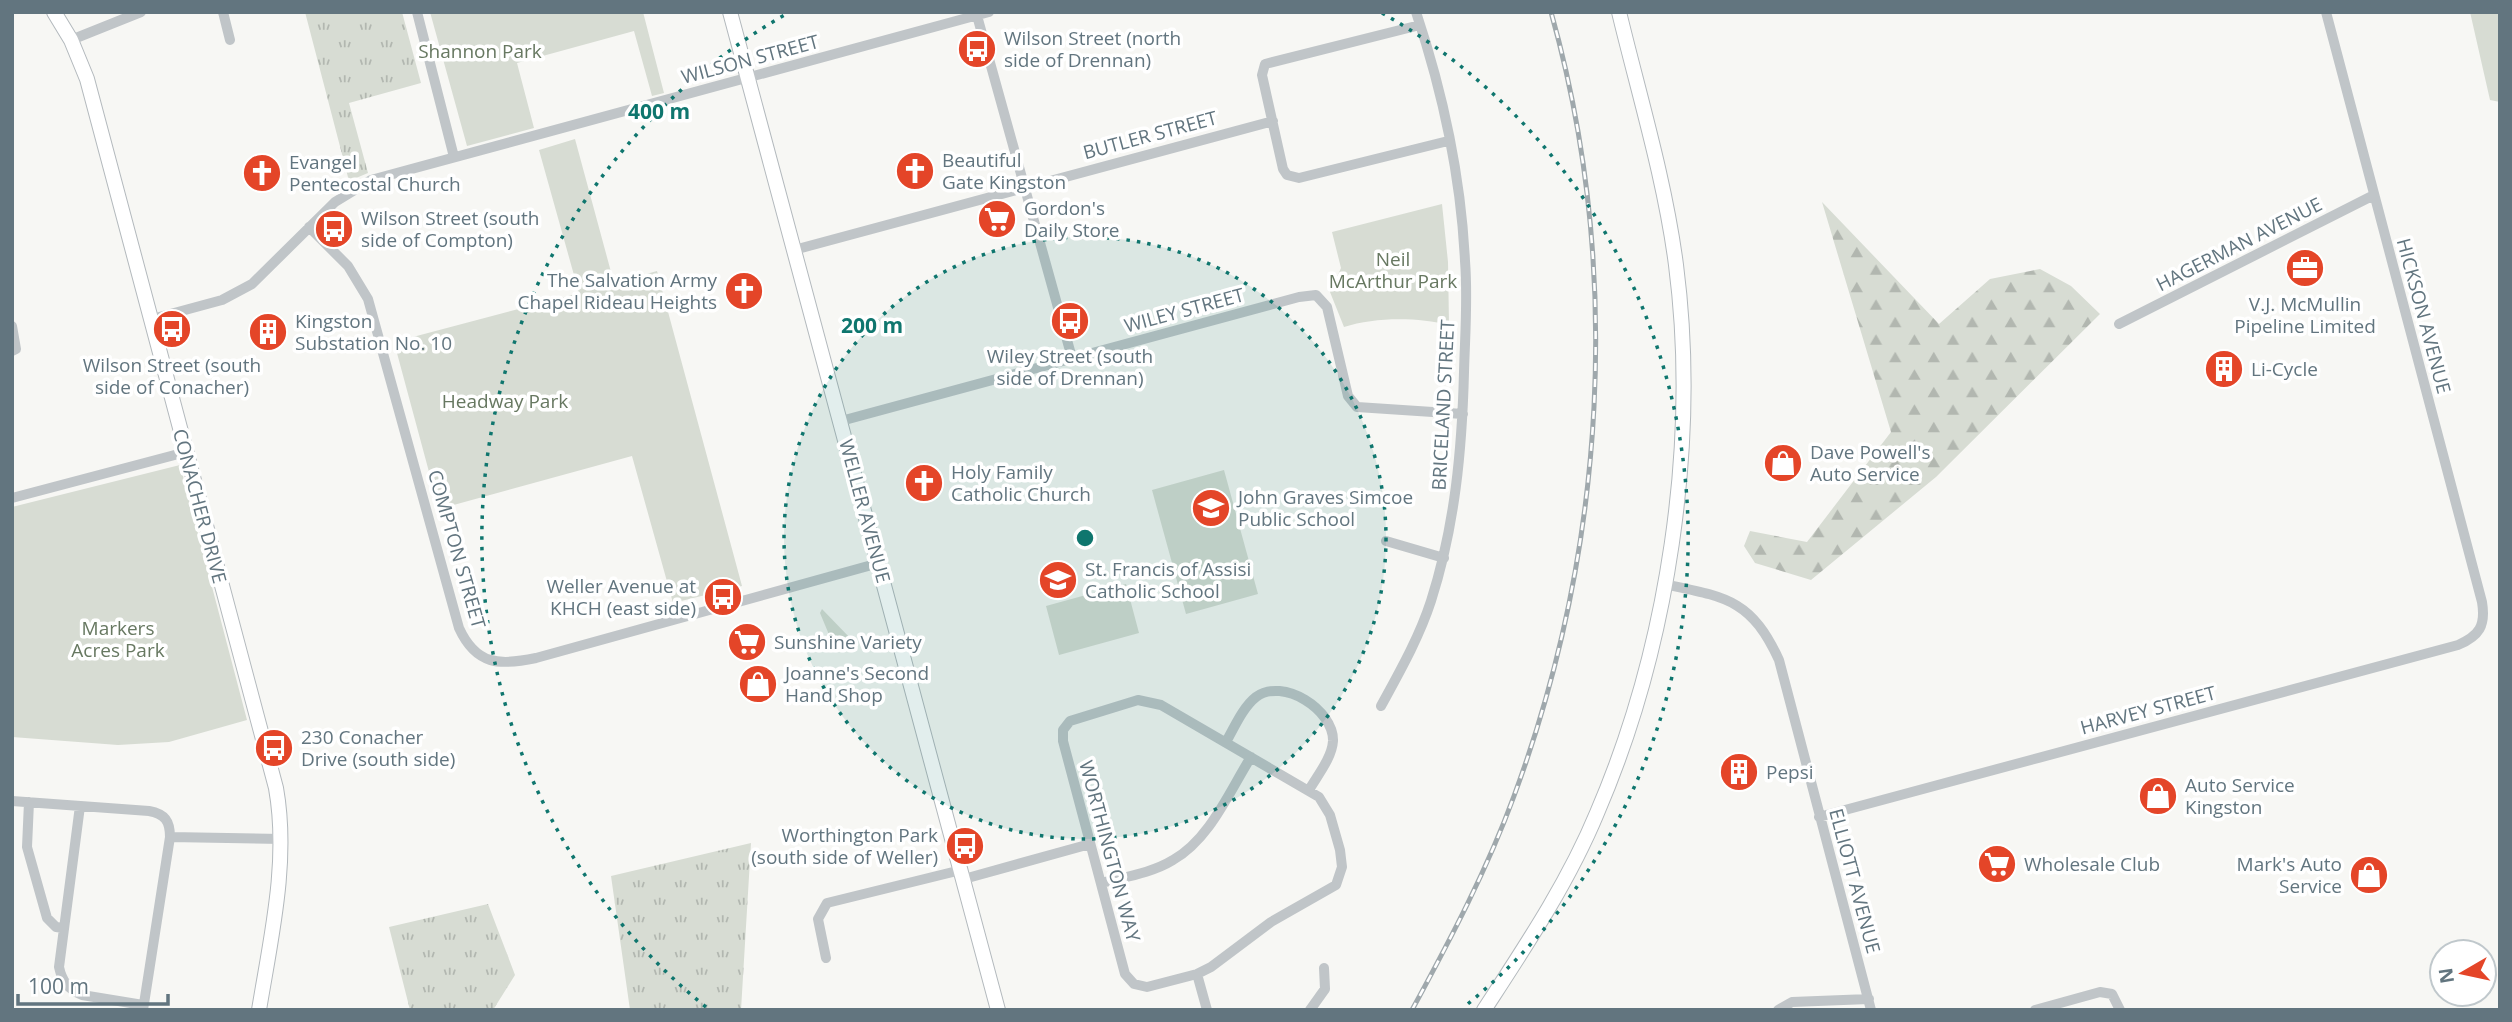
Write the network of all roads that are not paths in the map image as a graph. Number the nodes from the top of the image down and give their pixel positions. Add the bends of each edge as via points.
1 (54, 12) edge
2 (141, 12) edge
3 (223, 12) edge
4 (417, 12) edge
5 (730, 12) edge
6 (989, 12) edge
7 (1416, 12) edge
8 (1619, 12) edge
9 (2326, 12) edge
10 (976, 14) edge
11 (1420, 24) junction
12 (71, 40) junction
13 (230, 40) dead end
14 (748, 77) junction
15 (1273, 121) junction
16 (1448, 141) junction
17 (454, 157) junction
18 (1023, 187) junction
19 (2374, 195) junction
20 (309, 228) junction
21 (794, 250) junction
22 (152, 319) junction
23 (2119, 324) dead end
24 (12, 326) edge
25 (12, 351) edge
26 (1072, 358) junction
27 (1463, 414) junction
28 (841, 421) junction
29 (186, 452) junction
30 (12, 498) edge
31 (1386, 541) dead end
32 (1444, 558) junction
33 (879, 563) junction
34 (1664, 584) junction
35 (2482, 629) joint
36 (1381, 706) dead end
37 (1226, 742) junction
38 (1251, 757) junction
39 (1309, 790) junction
40 (12, 801) edge
41 (30, 802) junction
42 (80, 806) junction
43 (1819, 817) junction
44 (170, 837) junction
45 (282, 839) junction
46 (1090, 844) junction
47 (962, 874) junction
48 (1101, 883) junction
49 (63, 928) junction
50 (826, 958) dead end
51 (1324, 968) dead end
52 (1197, 974) junction
53 (1870, 1005) edge
54 (143, 1007) edge
55 (259, 1010) edge
56 (998, 1010) edge
57 (1207, 1010) edge
58 (1310, 1010) edge
59 (1484, 1010) edge
60 (1778, 1010) edge
61 (2035, 1010) edge
62 (2120, 1010) edge

1 - 12 street, CONACHER DRIVE
2 - 12 street
3 - 13 street
4 - 17 street
5 - 14 street, WELLER AVENUE
6 - 10 street, WILSON STREET
7 - 11 street, BRICELAND STREET
8 - 34 street via 1665,210 1681,312 1684,435
9 - 19 street, HICKSON AVENUE
10 - 14 street, WILSON STREET
10 - 18 street
11 - 15 street via 1265,64 1262,75
11 - 16 street, BRICELAND STREET
12 - 22 street, CONACHER DRIVE via 87,79
14 - 17 street, WILSON STREET
14 - 21 street, WELLER AVENUE
15 - 16 street via 1283,169 1294,178
15 - 18 street, BUTLER STREET
16 - 27 street, BRICELAND STREET via 1465,261
17 - 20 street, WILSON STREET via 358,186
18 - 21 street, BUTLER STREET
18 - 26 street
19 - 23 street, HAGERMAN AVENUE
19 - 35 street, HICKSON AVENUE via 2482,602
20 - 22 street, WILSON STREET via 237,294
20 - 33 street, COMPTON STREET via 348,266 368,299 459,628 466,643 484,658 500,663 536,658
21 - 28 street, WELLER AVENUE
22 - 29 street, CONACHER DRIVE
24 - 25 street via 16,349
26 - 27 street, WILEY STREET via 1316,295 1327,307 1348,396 1357,407
26 - 28 street, WILEY STREET
27 - 32 street, BRICELAND STREET via 1458,480
28 - 33 street, WELLER AVENUE
29 - 30 street
29 - 45 street, CONACHER DRIVE via 276,788
31 - 32 street
32 - 36 street, BRICELAND STREET via 1413,644
33 - 47 street, WELLER AVENUE
34 - 43 street, ELLIOTT AVENUE via 1719,596 1765,629 1779,660
34 - 59 street via 1637,704 1597,814 1551,904
35 - 43 street, HARVEY STREET via 2458,645
37 - 38 street, WORTHINGTON WAY
37 - 39 street via 1259,695 1282,691 1310,705 1327,718 1333,741
37 - 46 street, WORTHINGTON WAY via 1150,701 1070,721 1063,730 1063,741
38 - 39 street, WORTHINGTON WAY
38 - 48 street via 1203,834 1184,853 1157,868
39 - 52 street, WORTHINGTON WAY via 1326,806 1340,850 1342,867 1336,885 1271,922
40 - 41 street
41 - 42 street
41 - 49 street via 27,847 47,918
42 - 44 street via 157,813 168,821
42 - 49 street
43 - 53 street, ELLIOTT AVENUE
44 - 45 street
44 - 54 street
45 - 55 street, CONACHER DRIVE
46 - 47 street
46 - 48 street, WORTHINGTON WAY
47 - 50 street via 827,904 818,919
47 - 56 street, WELLER AVENUE
48 - 52 street, WORTHINGTON WAY via 1129,980 1147,987
49 - 54 street via 59,967 66,985 82,995
51 - 58 street via 1325,989
52 - 57 street
53 - 60 street via 1792,1002
61 - 62 street via 2100,992 2112,993

